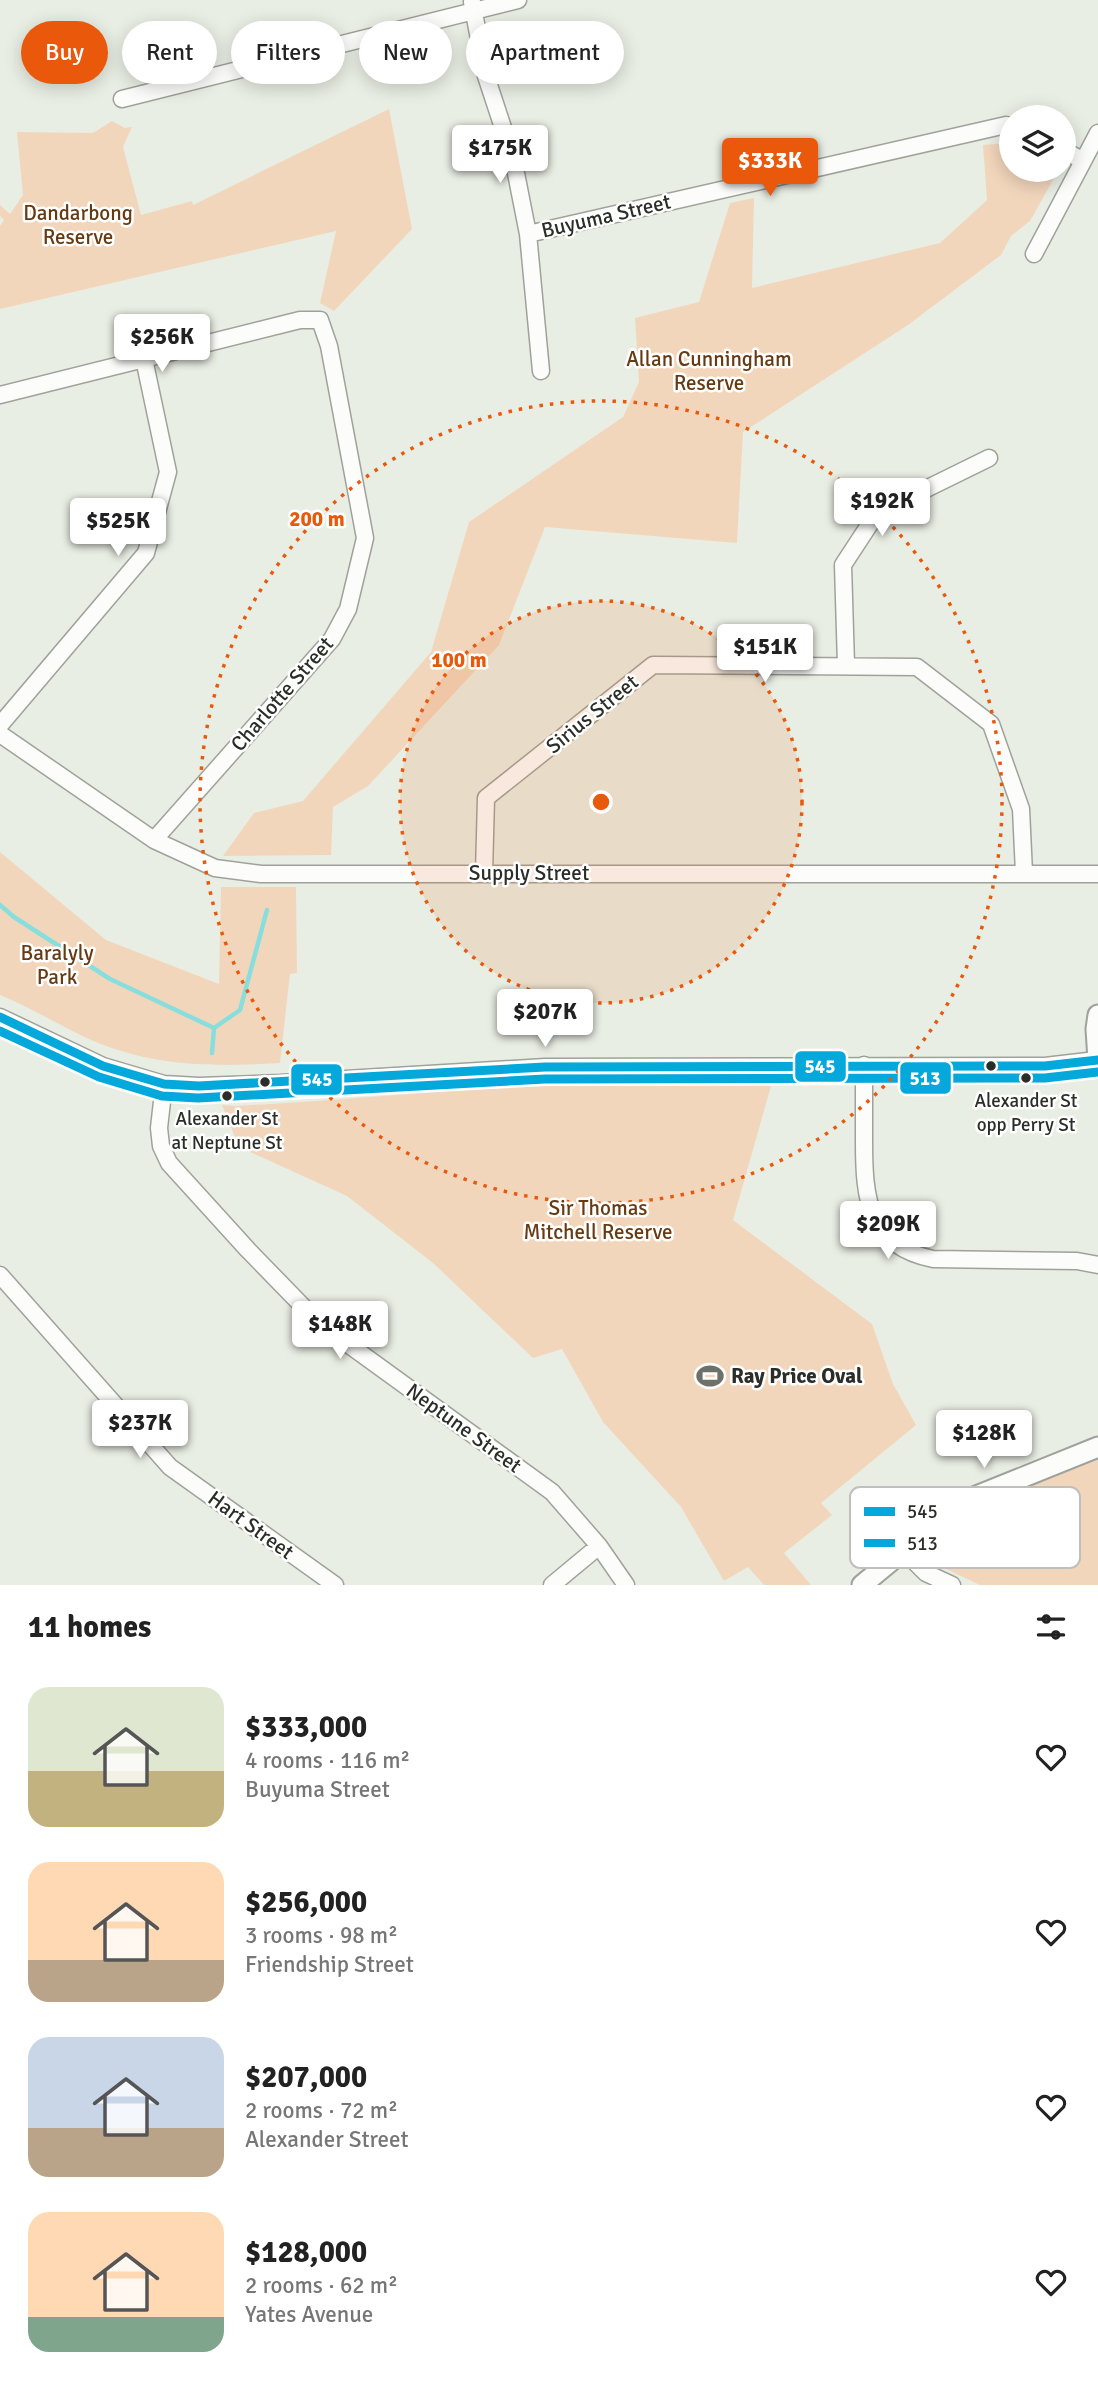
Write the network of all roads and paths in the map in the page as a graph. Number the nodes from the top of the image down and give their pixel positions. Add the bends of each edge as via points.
1 (519, 0) edge
2 (472, 5) edge
3 (122, 99) dead end
4 (999, 127) edge
5 (1098, 133) edge
6 (1076, 157) edge
7 (1083, 161) junction
8 (527, 234) junction
9 (1034, 254) dead end
10 (144, 359) junction
11 (541, 371) dead end
12 (0, 396) edge
13 (989, 458) dead end
14 (846, 665) junction
15 (0, 725) edge
16 (0, 734) edge
17 (154, 840) junction
18 (484, 873) junction
19 (1024, 873) junction
20 (1098, 874) edge
21 (1098, 1014) edge
22 (0, 1017) edge
23 (1097, 1060) edge
24 (864, 1065) junction
25 (164, 1084) junction
26 (1098, 1265) edge
27 (0, 1275) edge
28 (1098, 1447) edge
29 (999, 1487) edge
30 (599, 1546) junction
31 (883, 1568) edge
32 (921, 1568) edge
33 (335, 1585) edge
34 (552, 1585) edge
35 (626, 1585) edge
36 (862, 1585) edge
37 (952, 1585) edge

1 - 2 street
2 - 3 street
2 - 8 street via 486,76 513,158
4 - 8 street, Buyuma Street
5 - 7 street
6 - 7 street
7 - 9 street
8 - 11 street
10 - 12 street
10 - 15 street via 168,471 146,553
10 - 17 street, Charlotte Street via 300,320 320,320 329,346 365,538 348,609 332,639
13 - 14 street via 877,513 843,565
14 - 18 street, Sirius Street via 653,665 486,798
14 - 19 street, Sirius Street via 916,667 991,724 1021,809
16 - 17 street, Supply Street
17 - 18 street, Supply Street via 215,868 261,874
18 - 19 street, Supply Street
19 - 20 street, Supply Street
21 - 23 street
22 - 25 street via 103,1066
23 - 24 street via 1045,1066
24 - 25 street via 545,1067 280,1083
24 - 26 street via 866,1199 877,1224 896,1245 933,1259
25 - 30 street, Neptune Street via 159,1128 169,1163 248,1250 319,1323 552,1492
27 - 33 street, Hart Street via 170,1466
28 - 29 street
30 - 34 street
30 - 35 street, Neptune Street
31 - 36 street
32 - 37 street

